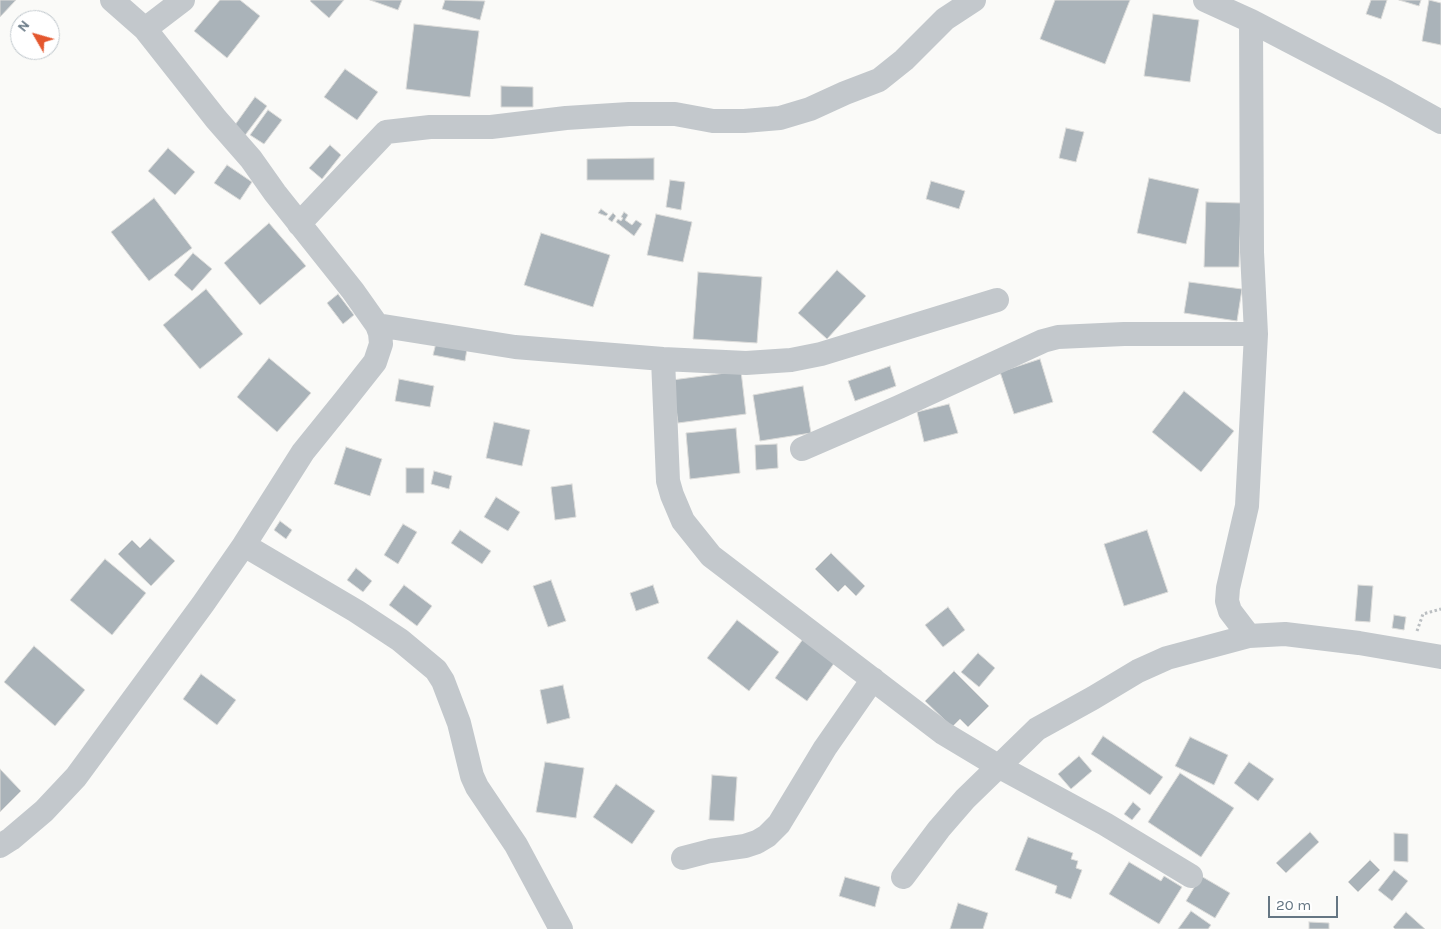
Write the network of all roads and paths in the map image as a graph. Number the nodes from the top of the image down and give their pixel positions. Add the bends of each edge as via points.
1 (112, 0) edge
2 (183, 0) edge
3 (974, 0) edge
4 (1205, 0) edge
5 (1251, 22) junction
6 (145, 29) junction
7 (1441, 122) edge
8 (300, 224) junction
9 (997, 300) dead end
10 (377, 325) junction
11 (1256, 334) junction
12 (663, 359) junction
13 (802, 449) dead end
14 (244, 545) junction
15 (1441, 609) edge
16 (1249, 636) junction
17 (1410, 652) junction
18 (1441, 657) edge
19 (873, 679) junction
20 (998, 766) junction
21 (0, 846) edge
22 (683, 858) dead end
23 (1191, 876) dead end
24 (903, 877) dead end
25 (561, 929) edge

1 - 6 street
2 - 6 street
3 - 8 street via 945,19 879,80 780,118 713,121 675,114 629,114 491,127 430,127 386,132
4 - 5 street
5 - 7 street
5 - 11 street via 1252,252
6 - 8 street
8 - 10 street
9 - 12 street via 821,354 791,360 746,363
10 - 12 street via 515,347
10 - 14 street via 381,338 375,362 303,452
11 - 13 street via 1124,334 1043,340
11 - 16 street via 1246,506 1227,601 1230,611
12 - 19 street via 668,481 683,521 721,564
14 - 21 street via 76,777 44,811
14 - 25 street via 393,635 436,670 459,723 477,787 516,845
15 - 17 path via 1422,615
16 - 17 street via 1285,634
16 - 20 street via 1167,658 1138,671 1037,729
17 - 18 street
19 - 20 street via 943,733
19 - 22 street via 825,748 779,824 767,836 745,846
20 - 23 street
20 - 24 street via 965,799

